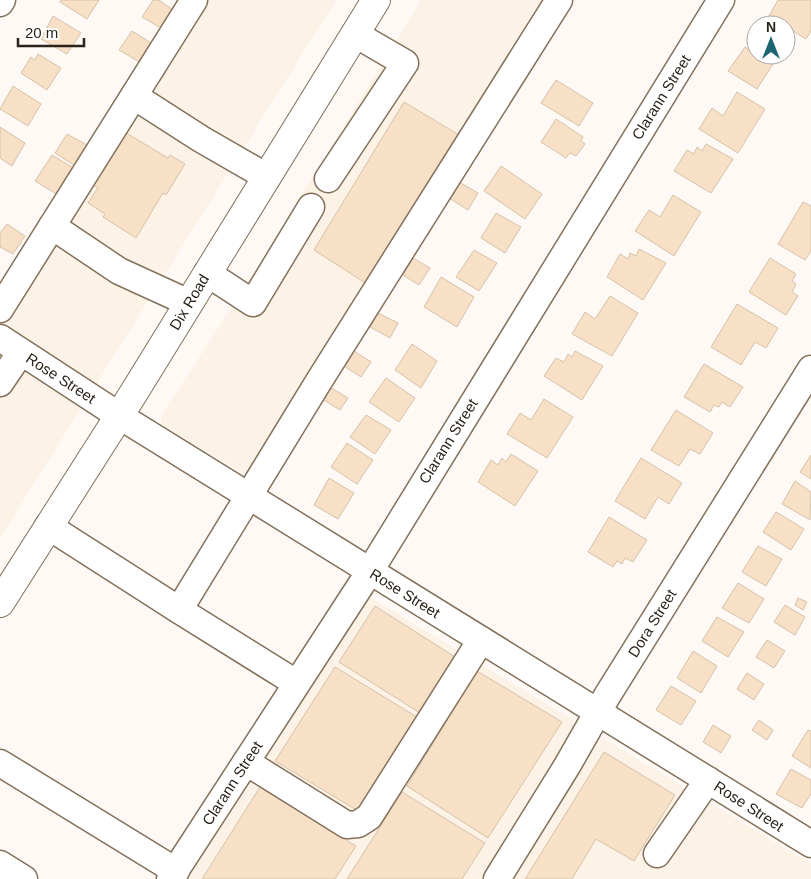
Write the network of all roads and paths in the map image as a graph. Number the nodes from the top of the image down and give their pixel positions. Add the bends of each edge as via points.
1 (194, 0) edge
2 (376, 0) edge
3 (559, 0) edge
4 (721, 0) edge
5 (355, 34) junction
6 (134, 96) junction
7 (267, 176) junction
8 (328, 180) dead end
9 (311, 207) dead end
10 (52, 226) junction
11 (207, 273) junction
12 (189, 303) junction
13 (0, 309) edge
14 (10, 345) edge
15 (811, 369) edge
16 (0, 384) edge
17 (118, 416) junction
18 (249, 496) junction
19 (48, 526) junction
20 (370, 570) junction
21 (0, 603) edge
22 (178, 610) junction
23 (481, 640) junction
24 (296, 683) junction
25 (598, 713) junction
26 (246, 762) junction
27 (0, 763) edge
28 (708, 780) junction
29 (811, 844) edge
30 (657, 854) dead end
31 (0, 864) edge
32 (173, 875) edge
33 (24, 879) edge
34 (496, 879) edge

1 - 6 street
2 - 5 main road, Dix Road
3 - 18 street
4 - 20 street, Clarann Street
5 - 7 main road, Dix Road
5 - 8 street via 405,63
6 - 7 street
6 - 10 street
7 - 11 main road, Dix Road
9 - 11 street via 253,303
10 - 12 street via 119,271
10 - 13 street
11 - 12 main road, Dix Road
12 - 17 main road, Dix Road
14 - 16 street
14 - 17 street, Rose Street
15 - 25 street, Dora Street
17 - 18 street, Rose Street
17 - 19 main road, Dix Road
18 - 20 street, Rose Street
18 - 22 street
19 - 21 main road, Dix Road
19 - 22 street
20 - 23 street, Rose Street
20 - 24 street, Clarann Street
22 - 24 street
23 - 25 street, Rose Street
23 - 26 street via 369,817 358,824 347,825
24 - 26 street, Clarann Street
25 - 28 street, Rose Street
25 - 34 street, Dora Street
26 - 32 street, Clarann Street
27 - 32 street
28 - 29 street, Rose Street
28 - 30 street
31 - 33 street

